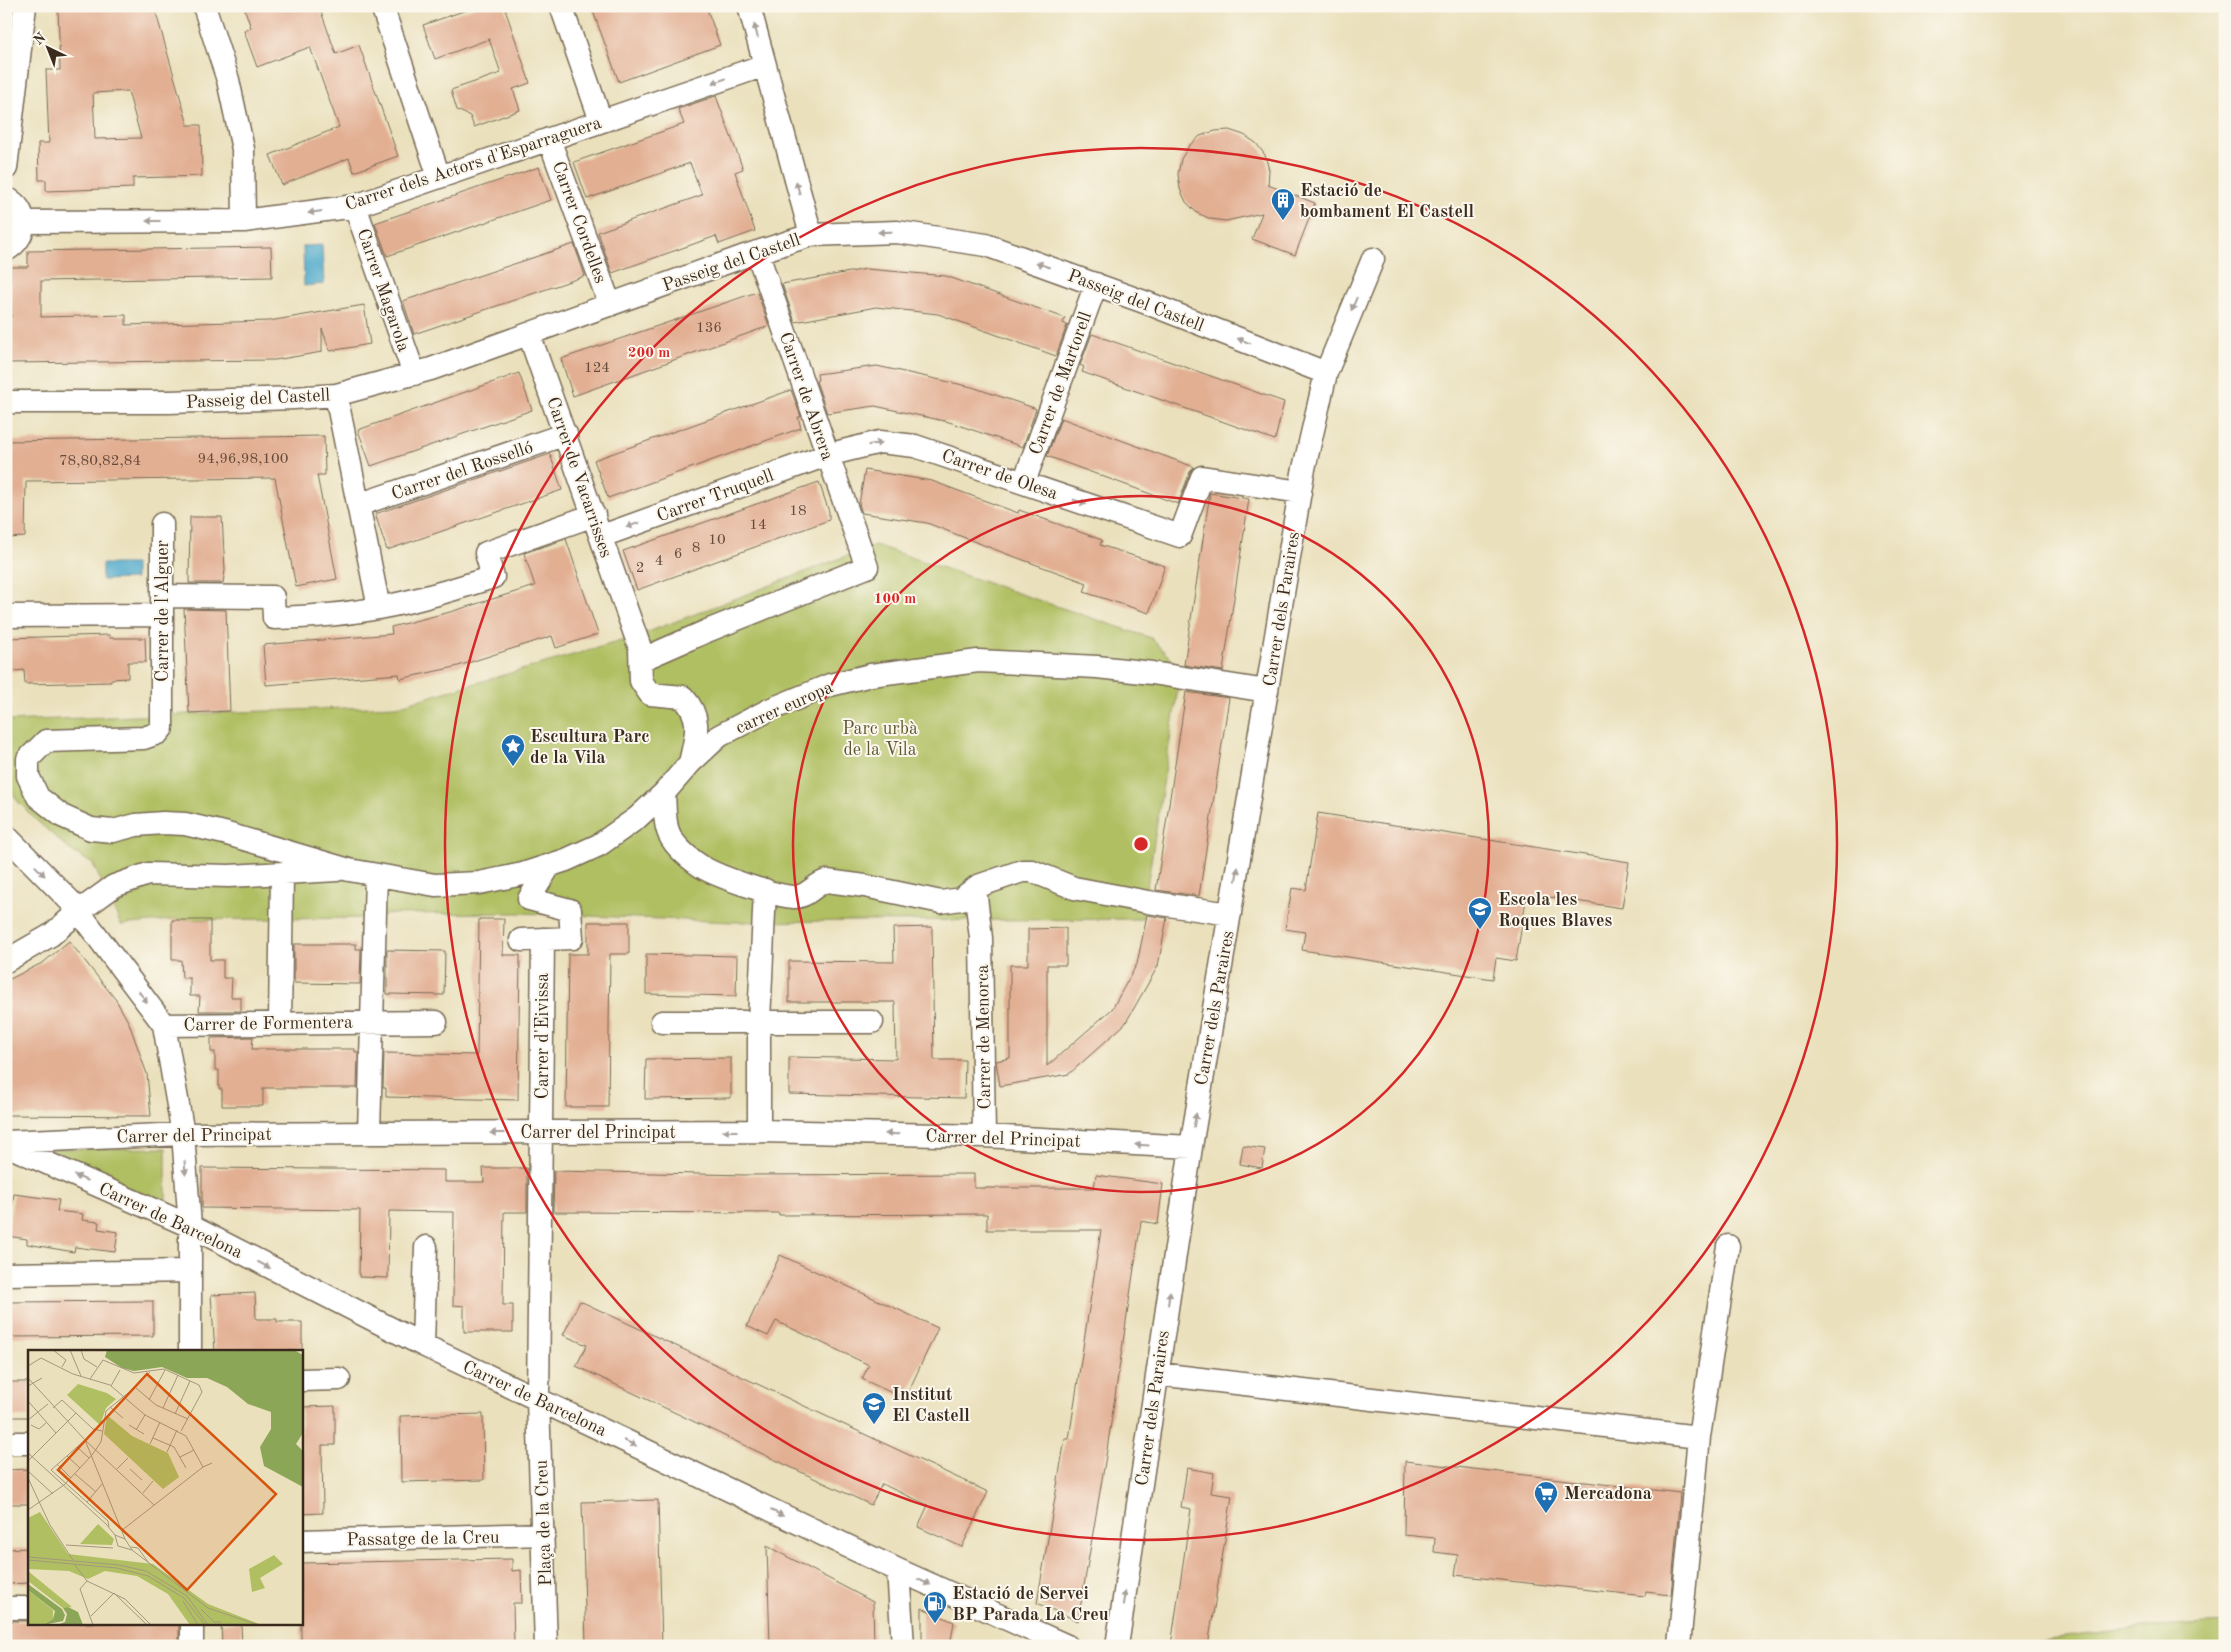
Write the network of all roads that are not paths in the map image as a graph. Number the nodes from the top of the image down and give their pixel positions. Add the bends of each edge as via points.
1 (25, 6) edge
2 (204, 6) edge
3 (382, 6) edge
4 (561, 6) edge
5 (749, 6) edge
6 (765, 65) junction
7 (601, 121) junction
8 (549, 139) junction
9 (6, 168) edge
10 (439, 177) junction
11 (6, 198) edge
12 (355, 206) junction
13 (244, 221) junction
14 (24, 222) junction
15 (811, 235) junction
16 (6, 250) edge
17 (757, 252) junction
18 (1373, 259) dead end
19 (1096, 284) junction
20 (610, 305) junction
21 (529, 334) junction
22 (1326, 373) junction
23 (414, 374) junction
24 (336, 394) junction
25 (6, 402) edge
26 (566, 434) junction
27 (828, 455) junction
28 (1024, 482) junction
29 (1300, 492) junction
30 (358, 505) junction
31 (594, 515) junction
32 (162, 524) dead end
33 (602, 536) junction
34 (162, 606) junction
35 (378, 608) junction
36 (6, 616) edge
37 (641, 671) junction
38 (1267, 691) junction
39 (690, 763) junction
40 (664, 793) junction
41 (6, 836) edge
42 (550, 866) junction
43 (349, 870) junction
44 (282, 874) junction
45 (376, 875) junction
46 (975, 889) junction
47 (765, 890) junction
48 (78, 912) junction
49 (1230, 914) junction
50 (6, 961) edge
51 (759, 1021) junction
52 (280, 1022) junction
53 (372, 1022) junction
54 (436, 1022) dead end
55 (662, 1022) dead end
56 (872, 1022) dead end
57 (164, 1025) junction
58 (760, 1131) junction
59 (542, 1132) junction
60 (369, 1133) junction
61 (183, 1134) junction
62 (984, 1136) junction
63 (6, 1142) edge
64 (6, 1145) edge
65 (1190, 1147) junction
66 (190, 1226) junction
67 (1728, 1246) dead end
68 (426, 1247) dead end
69 (190, 1271) junction
70 (6, 1274) edge
71 (423, 1345) junction
72 (190, 1350) edge
73 (1158, 1374) junction
74 (339, 1379) dead end
75 (302, 1380) edge
76 (538, 1400) junction
77 (1699, 1437) junction
78 (6, 1443) edge
79 (28, 1443) edge
80 (544, 1534) junction
81 (302, 1541) edge
82 (898, 1570) junction
83 (6, 1608) edge
84 (28, 1608) edge
85 (192, 1624) edge
86 (192, 1646) edge
87 (546, 1646) edge
88 (903, 1646) edge
89 (1067, 1646) edge
90 (1117, 1646) edge
91 (1678, 1646) edge

1 - 9 street
2 - 13 street via 228,80 243,148
3 - 10 street
4 - 7 street
6 -> 5 street
6 -> 7 street, Carrer dels Actors d'Esparraguera
15 -> 6 street
7 - 8 street, Carrer dels Actors d'Esparraguera
8 - 10 street, Carrer dels Actors d'Esparraguera
8 - 20 street, Carrer Cordelles
10 - 12 street, Carrer dels Actors d'Esparraguera
11 - 14 street via 17,206
12 -> 13 street, Carrer dels Actors d'Esparraguera
12 - 23 street, Carrer Magarola
13 -> 14 street, Carrer dels Actors d'Esparraguera
14 - 16 street via 20,239
15 - 17 street, Passeig del Castell
19 -> 15 street, Passeig del Castell via 986,245 897,232
17 - 20 street, Passeig del Castell
17 - 27 street, Carrer de Abrera
18 -> 22 street
22 -> 19 street, Passeig del Castell
19 - 28 street, Carrer de Martorell
20 - 21 street, Passeig del Castell
21 - 23 street, Passeig del Castell
21 - 26 street, Carrer de Vacarrisses
22 - 29 street, Carrer dels Paraires
23 - 24 street, Passeig del Castell
24 - 25 street, Passeig del Castell via 169,402
24 - 30 street
26 - 30 street, Carrer del Rosselló
26 - 31 street, Carrer de Vacarrisses
27 -> 28 street, Carrer de Olesa via 880,442 915,446
27 -> 33 street, Carrer Truquell
27 - 37 street, Carrer de Abrera via 867,567 707,631
28 -> 29 street, Carrer de Olesa via 1180,536 1202,477
29 - 38 street, Carrer dels Paraires
30 - 35 street
31 - 33 street, Carrer de Vacarrisses
31 - 35 street via 486,553 493,577
32 - 34 street, Carrer de l'Alguer
33 - 37 street, Carrer de Vacarrisses via 640,648
34 - 35 street via 273,597 274,618 326,616
34 - 36 street
34 - 43 street, Carrer de l'Alguer via 162,728 144,738 46,741 28,759 28,776 38,797 62,816 91,829 113,831 136,825 185,824
37 - 39 street via 650,694 683,697 693,708 697,720
38 - 39 street, carrer europa via 1152,673 1080,666 978,661 925,667 830,685 769,710 719,736
49 -> 38 street, Carrer dels Paraires
39 - 40 street, carrer europa
40 - 42 street, carrer europa via 637,818 599,845
40 - 47 street via 668,832 680,849 703,868
41 -> 48 street
42 - 45 street, carrer europa via 479,882 434,885
42 - 59 street, Carrer d'Eivissa via 529,900 570,910 572,938 532,940
43 - 44 street
43 - 45 street, carrer europa
44 - 48 street via 148,874 114,886
44 - 52 street
45 - 53 street
46 - 47 street via 961,898 941,902 827,881 794,897
46 - 49 street via 1022,871 1032,871 1074,888
46 - 62 street, Carrer de Menorca via 981,938
47 - 51 street
48 - 50 street via 51,935
48 -> 57 street
65 -> 49 street, Carrer dels Paraires
51 - 55 street
51 - 56 street
51 - 58 street
52 - 53 street, Carrer de Formentera
52 - 57 street, Carrer de Formentera
53 - 54 street, Carrer de Formentera
53 - 60 street, Carrer de Formentera
57 - 61 street
58 -> 59 street, Carrer del Principat
62 -> 58 street, Carrer del Principat
59 -> 60 street, Carrer del Principat
59 - 76 street, Carrer d'Eivissa
60 - 61 street, Carrer del Principat
61 - 63 street, Carrer del Principat
61 -> 66 street
65 -> 62 street, Carrer del Principat
66 -> 64 street, Carrer de Barcelona
73 -> 65 street, Carrer dels Paraires
66 - 69 street
66 -> 71 street, Carrer de Barcelona
67 - 77 street
68 - 71 street
69 - 70 street
69 - 72 street
71 - 76 street, Carrer de Barcelona
73 - 77 street
90 -> 73 street, Carrer dels Paraires
74 - 75 street
76 - 80 street, Plaça de la Creu
76 -> 82 street, Carrer de Barcelona
77 - 91 street
78 - 79 street
80 - 81 street, Passatge de la Creu
80 - 87 street, Plaça de la Creu
82 - 88 street
82 -> 89 street, Carrer de Barcelona
83 - 84 street
85 - 86 street

